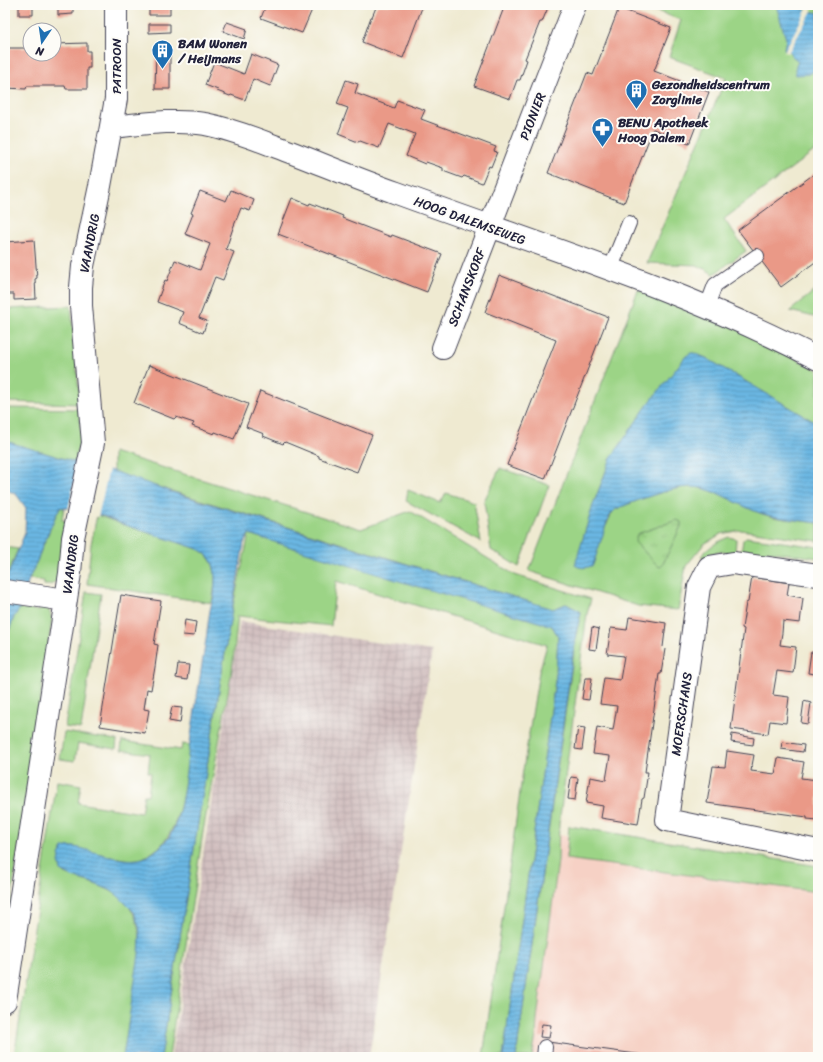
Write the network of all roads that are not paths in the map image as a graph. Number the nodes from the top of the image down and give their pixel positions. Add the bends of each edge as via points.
1 (116, 5) edge
2 (575, 5) edge
3 (111, 127) junction
4 (629, 223) dead end
5 (489, 227) junction
6 (756, 256) dead end
7 (610, 270) junction
8 (707, 306) junction
9 (443, 348) dead end
10 (818, 359) edge
11 (818, 575) edge
12 (5, 591) edge
13 (66, 600) junction
14 (818, 851) edge
15 (10, 933) edge
16 (5, 1001) edge

1 - 3 street, PATROON via 116,99
2 - 5 street, PIONIER
3 - 5 street, HOOG DALEMSEWEG via 172,122 223,128
3 - 13 street, VAANDRIG via 81,287 93,443 75,525
4 - 7 lane
5 - 7 street, HOOG DALEMSEWEG
5 - 9 street, SCHANSKORF
6 - 8 lane via 715,285
7 - 8 street, HOOG DALEMSEWEG
8 - 10 street, HOOG DALEMSEWEG
11 - 14 street, MOERSCHANS via 733,563 709,567 699,587 667,820
12 - 13 street
13 - 15 street, VAANDRIG
15 - 16 street, VAANDRIG

